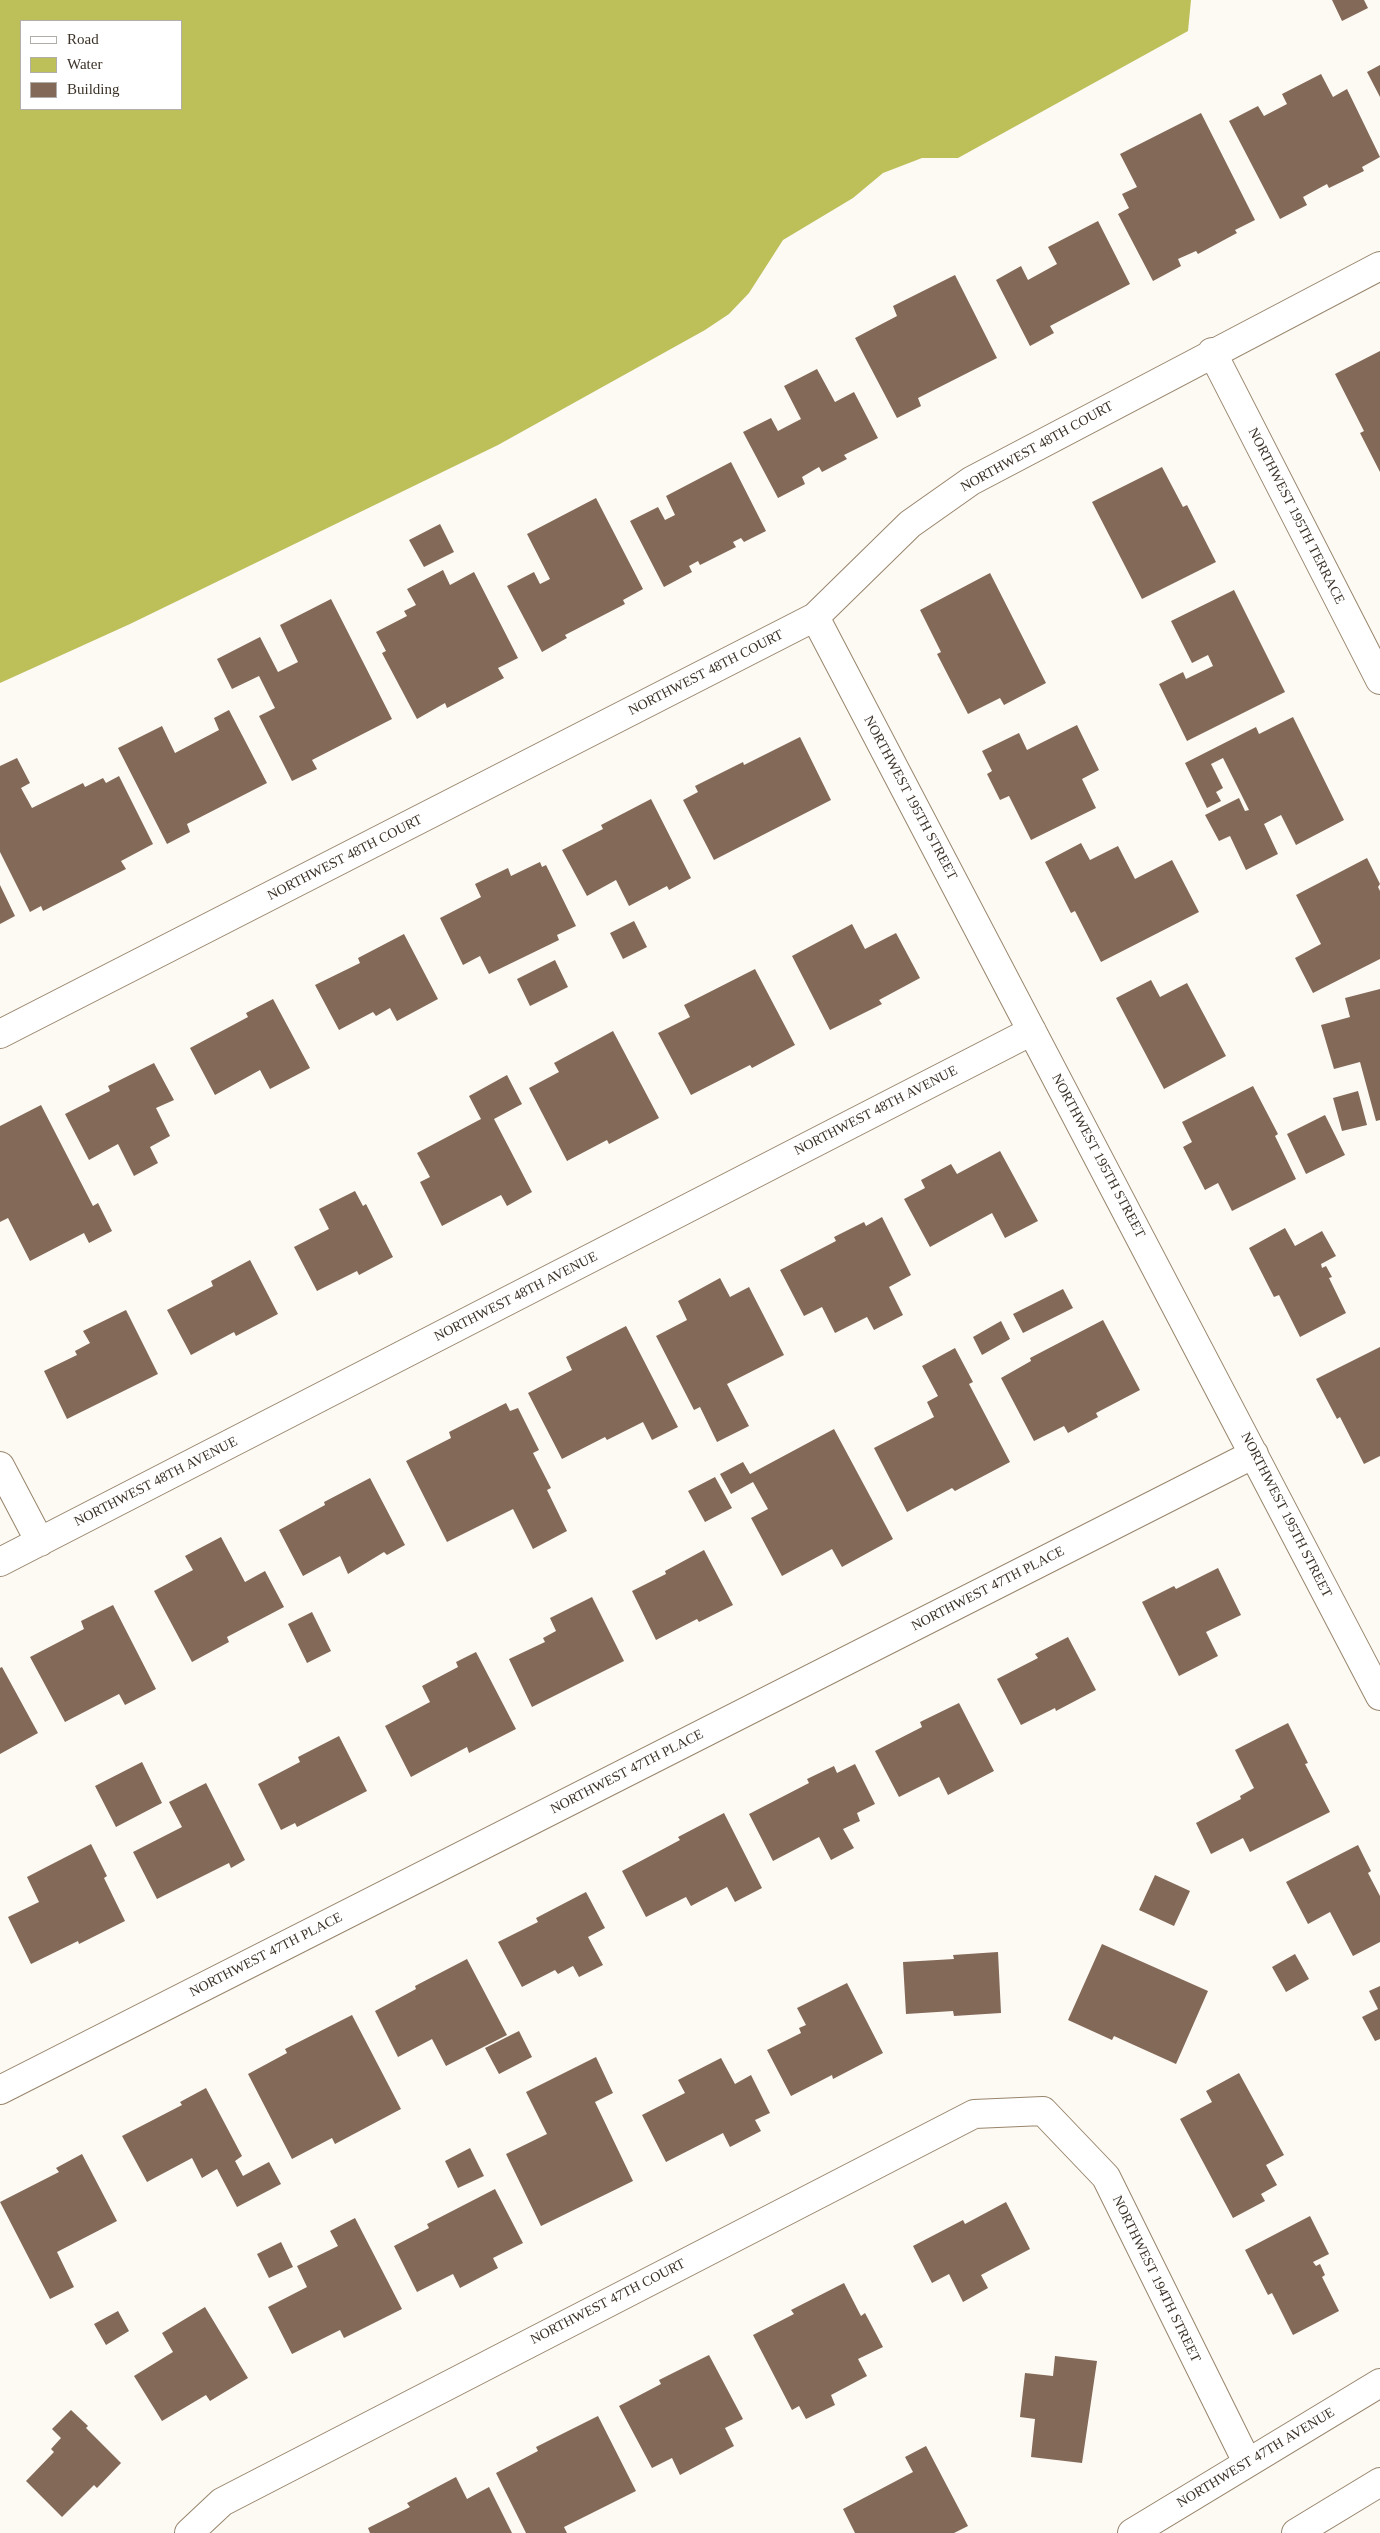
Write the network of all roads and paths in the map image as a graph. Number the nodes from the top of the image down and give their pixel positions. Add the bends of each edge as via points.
1 (1380, 266) edge
2 (1212, 352) junction
3 (815, 617) junction
4 (1380, 680) edge
5 (1032, 1031) junction
6 (0, 1034) edge
7 (1254, 1454) junction
8 (0, 1466) edge
9 (40, 1542) junction
10 (0, 1562) edge
11 (1380, 1696) edge
12 (0, 2090) edge
13 (1043, 2111) joint
14 (1380, 2383) edge
15 (1247, 2462) junction
16 (1380, 2482) edge
17 (189, 2533) edge
18 (1132, 2533) edge
19 (1296, 2533) edge

1 - 2 street, NORTHWEST 48TH COURT
2 - 3 street, NORTHWEST 48TH COURT via 971,482 910,524
2 - 4 street, NORTHWEST 195TH TERRACE
3 - 5 street, NORTHWEST 195TH STREET
3 - 6 street, NORTHWEST 48TH COURT
5 - 7 street, NORTHWEST 195TH STREET
5 - 9 street, NORTHWEST 48TH AVENUE
7 - 11 street, NORTHWEST 195TH STREET
7 - 12 street, NORTHWEST 47TH PLACE
8 - 9 street
9 - 10 street, NORTHWEST 48TH AVENUE
13 - 15 street, NORTHWEST 194TH STREET via 1106,2177
13 - 17 street, NORTHWEST 47TH COURT via 974,2114 222,2502
14 - 15 street, NORTHWEST 47TH AVENUE
15 - 18 street, NORTHWEST 47TH AVENUE
16 - 19 street

